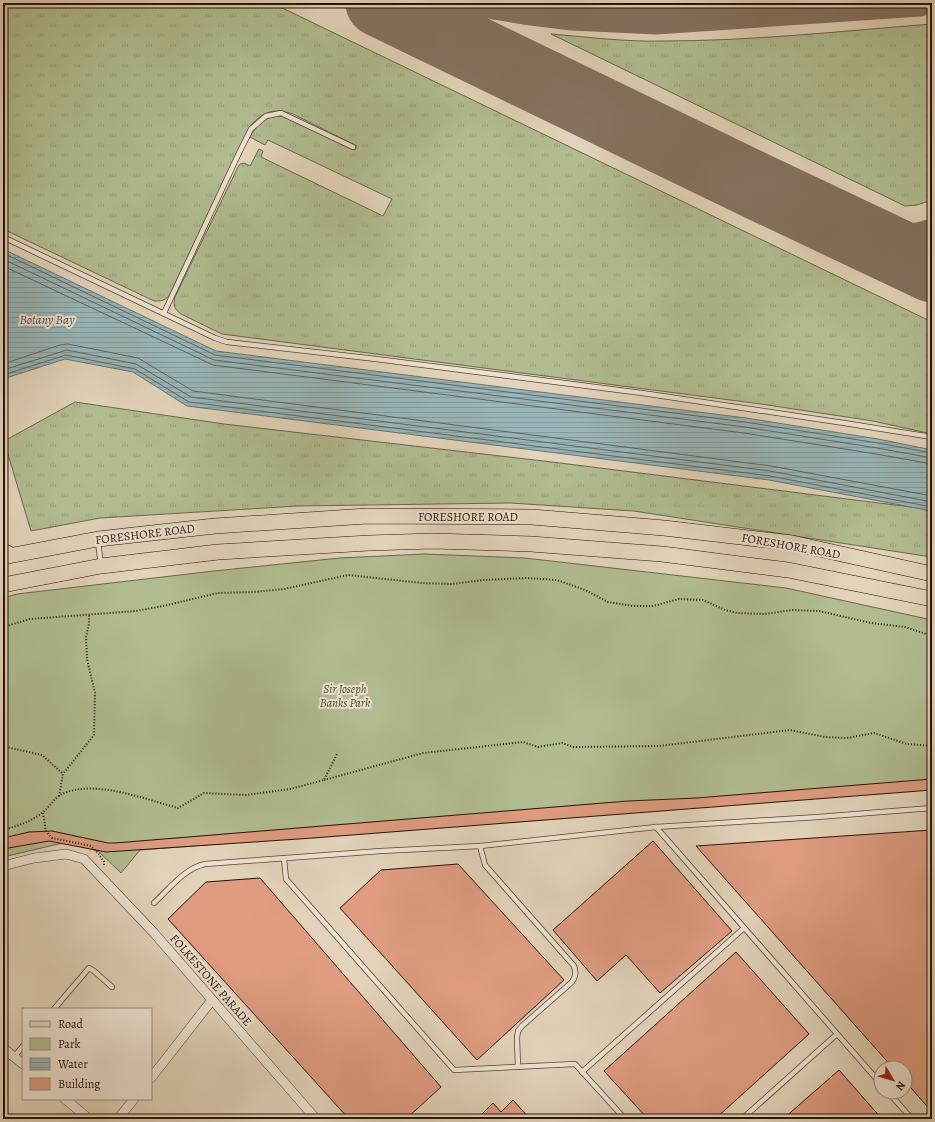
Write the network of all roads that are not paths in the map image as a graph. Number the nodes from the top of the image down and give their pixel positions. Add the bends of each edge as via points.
1 (352, 147) dead end
2 (3, 237) edge
3 (164, 313) junction
4 (932, 437) edge
5 (98, 539) junction
6 (3, 545) edge
7 (22, 553) junction
8 (3, 557) edge
9 (101, 566) junction
10 (932, 574) edge
11 (3, 585) edge
12 (932, 599) edge
13 (932, 808) edge
14 (656, 827) junction
15 (480, 846) junction
16 (284, 859) junction
17 (3, 866) edge
18 (154, 903) dead end
19 (744, 928) junction
20 (112, 987) dead end
21 (212, 1000) junction
22 (55, 1008) edge
23 (838, 1034) junction
24 (22, 1047) edge
25 (3, 1048) edge
26 (14, 1057) junction
27 (22, 1063) edge
28 (518, 1067) junction
29 (582, 1072) junction
30 (873, 1075) edge
31 (152, 1077) edge
32 (66, 1100) edge
33 (133, 1100) edge
34 (895, 1100) edge
35 (313, 1118) edge
36 (89, 1119) edge
37 (118, 1119) edge
38 (625, 1119) edge
39 (742, 1119) edge
40 (912, 1119) edge

1 - 3 lane via 280,113 266,116 252,129 239,153
2 - 3 lane
3 - 4 lane via 227,342 642,393
5 - 7 main road, FORESHORE ROAD
5 - 9 lane
5 - 10 main road, FORESHORE ROAD via 214,526 367,516 532,517 664,528 792,543
6 - 7 lane
7 - 8 main road, FORESHORE ROAD
9 - 11 main road, FORESHORE ROAD
9 - 12 main road, FORESHORE ROAD via 218,552 369,543 433,541 531,544 662,554 788,570
13 - 14 lane
14 - 15 lane
14 - 19 lane
15 - 16 lane
15 - 28 lane via 485,865 575,970 572,982 518,1031
16 - 18 lane via 196,866
16 - 28 lane via 286,879 454,1070
17 - 21 street, FOLKESTONE PARADE via 34,858 66,854 84,859 154,933
19 - 23 lane
19 - 29 lane
20 - 22 lane via 89,968
21 - 31 street
21 - 35 street, FOLKESTONE PARADE
23 - 30 lane
23 - 39 lane
24 - 26 lane
25 - 26 street
26 - 27 street
28 - 29 lane via 576,1064
29 - 38 lane
32 - 36 street
33 - 37 street
34 - 40 lane

